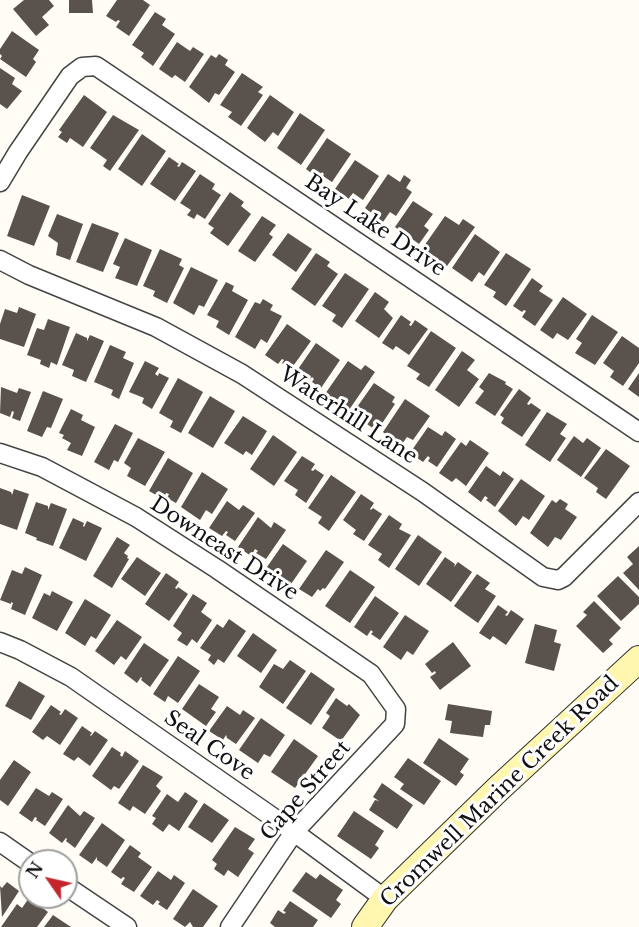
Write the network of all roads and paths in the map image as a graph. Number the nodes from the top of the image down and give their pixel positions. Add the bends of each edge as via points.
1 (0, 182) edge
2 (0, 260) edge
3 (639, 432) edge
4 (0, 453) edge
5 (639, 502) edge
6 (0, 642) edge
7 (639, 659) edge
8 (397, 716) joint
9 (294, 832) junction
10 (0, 842) edge
11 (18, 855) edge
12 (78, 894) edge
13 (385, 898) junction
14 (127, 927) edge
15 (230, 927) edge
16 (365, 927) edge

1 - 3 street, Bay Lake Drive via 70,76 82,67 96,66
2 - 5 street, Waterhill Lane via 156,327 242,374 423,492 543,578 564,577
4 - 8 street, Downeast Drive via 42,467 136,517 218,569 371,674 392,702
6 - 9 street, Seal Cove via 71,677
7 - 13 main road, Cromwell Marine Creek Road
8 - 9 street, Cape Street via 388,732
9 - 13 street, Seal Cove
9 - 15 street, Cape Street
10 - 11 street
12 - 14 street
13 - 16 main road, Cromwell Marine Creek Road

